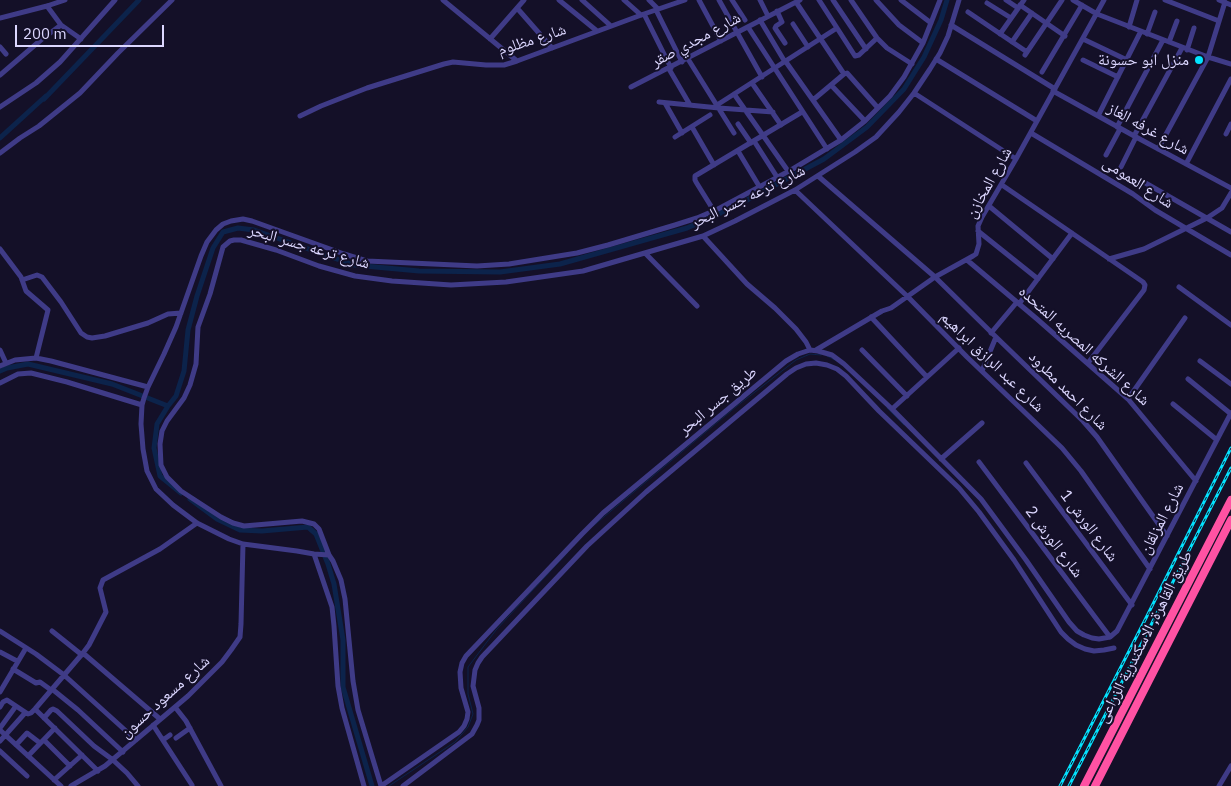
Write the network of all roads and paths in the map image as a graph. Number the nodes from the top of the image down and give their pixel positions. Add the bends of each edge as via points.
1 (65, 0) edge
2 (115, 0) edge
3 (172, 0) edge
4 (443, 0) edge
5 (524, 0) edge
6 (559, 0) edge
7 (582, 0) edge
8 (624, 0) edge
9 (649, 0) edge
10 (685, 0) edge
11 (699, 0) edge
12 (720, 0) edge
13 (732, 0) edge
14 (760, 0) edge
15 (828, 0) edge
16 (832, 0) edge
17 (851, 0) edge
18 (876, 0) edge
19 (901, 0) edge
20 (940, 0) edge
21 (960, 0) edge
22 (1006, 0) edge
23 (1024, 0) edge
24 (1062, 0) edge
25 (1073, 0) edge
26 (1104, 0) edge
27 (1137, 0) edge
28 (1165, 0) edge
29 (678, 1) edge
30 (798, 1) edge
31 (1222, 1) edge
32 (821, 2) edge
33 (987, 2) dead end
34 (1082, 5) junction
35 (1231, 5) edge
36 (47, 6) junction
37 (1019, 7) junction
38 (516, 8) junction
39 (657, 10) junction
40 (777, 11) junction
41 (968, 12) dead end
42 (1156, 12) dead end
43 (1032, 13) junction
44 (642, 14) junction
45 (1097, 14) junction
46 (768, 16) junction
47 (0, 18) edge
48 (1011, 18) junction
49 (745, 20) dead end
50 (760, 20) junction
51 (1177, 21) dead end
52 (1219, 21) junction
53 (931, 23) junction
54 (1046, 23) junction
55 (793, 24) dead end
56 (61, 25) junction
57 (951, 25) junction
58 (611, 26) junction
59 (748, 27) junction
60 (1129, 27) junction
61 (837, 28) junction
62 (1194, 28) dead end
63 (1141, 31) junction
64 (597, 32) junction
65 (737, 32) junction
66 (1000, 34) junction
67 (1147, 34) junction
68 (1065, 36) junction
69 (877, 38) junction
70 (81, 39) junction
71 (490, 39) junction
72 (821, 39) junction
73 (1083, 39) junction
74 (1163, 40) junction
75 (722, 41) junction
76 (1012, 42) junction
77 (1169, 42) junction
78 (785, 43) dead end
79 (923, 43) junction
80 (0, 47) edge
81 (552, 48) junction
82 (808, 48) junction
83 (866, 49) junction
84 (1185, 49) junction
85 (6, 54) dead end
86 (1208, 57) junction
87 (688, 59) junction
88 (936, 59) junction
89 (1083, 60) dead end
90 (1126, 60) junction
91 (517, 61) junction
92 (682, 62) junction
93 (786, 62) junction
94 (1231, 62) edge
95 (912, 64) junction
96 (670, 68) junction
97 (775, 69) junction
98 (1042, 72) dead end
99 (845, 73) junction
100 (0, 75) edge
101 (762, 77) junction
102 (1118, 77) junction
103 (1231, 79) edge
104 (752, 83) junction
105 (831, 85) junction
106 (631, 88) dead end
107 (1054, 90) junction
108 (914, 93) junction
109 (734, 94) junction
110 (813, 100) junction
111 (690, 105) junction
112 (718, 107) junction
113 (0, 108) edge
114 (878, 108) junction
115 (745, 110) junction
116 (773, 112) junction
117 (802, 112) junction
118 (710, 115) dead end
119 (300, 116) dead end
120 (1098, 116) junction
121 (865, 121) junction
122 (1038, 121) junction
123 (738, 124) dead end
124 (1231, 124) edge
125 (781, 125) junction
126 (692, 126) junction
127 (1119, 128) junction
128 (682, 133) junction
129 (734, 133) dead end
130 (1031, 133) junction
131 (1226, 134) dead end
132 (763, 136) junction
133 (675, 137) dead end
134 (1135, 137) junction
135 (841, 140) junction
136 (752, 142) junction
137 (827, 149) junction
138 (1158, 149) junction
139 (738, 151) junction
140 (0, 154) edge
141 (1106, 156) dead end
142 (1016, 159) junction
143 (1186, 164) junction
144 (714, 165) junction
145 (1121, 167) dead end
146 (788, 172) junction
147 (818, 176) junction
148 (777, 177) junction
149 (1142, 181) dead end
150 (1002, 185) junction
151 (759, 186) junction
152 (1231, 188) edge
153 (795, 190) junction
154 (1231, 194) edge
155 (989, 206) junction
156 (714, 211) junction
157 (1207, 218) junction
158 (1185, 228) junction
159 (978, 231) junction
160 (1231, 232) edge
161 (1072, 233) junction
162 (703, 236) junction
163 (0, 249) edge
164 (645, 253) junction
165 (1231, 255) edge
166 (1053, 259) junction
167 (1109, 259) junction
168 (968, 260) junction
169 (936, 277) junction
170 (1038, 279) junction
171 (22, 280) junction
172 (1179, 287) dead end
173 (907, 296) junction
174 (1018, 303) junction
175 (697, 306) dead end
176 (181, 313) junction
177 (871, 317) junction
178 (1185, 318) dead end
179 (1231, 325) edge
180 (991, 332) junction
181 (996, 338) junction
182 (959, 348) junction
183 (0, 350) edge
184 (813, 350) junction
185 (862, 350) dead end
186 (36, 358) junction
187 (1200, 361) dead end
188 (3, 363) edge
189 (1088, 363) junction
190 (774, 371) junction
191 (982, 371) junction
192 (927, 377) junction
193 (780, 380) junction
194 (1188, 380) dead end
195 (0, 383) edge
196 (1231, 384) edge
197 (148, 387) junction
198 (906, 396) junction
199 (1128, 399) junction
200 (1173, 404) dead end
201 (142, 405) junction
202 (892, 410) junction
203 (1231, 413) edge
204 (982, 424) dead end
205 (1217, 440) junction
206 (941, 459) junction
207 (979, 462) dead end
208 (1026, 463) dead end
209 (1196, 481) junction
210 (1231, 500) edge
211 (1231, 520) edge
212 (198, 523) junction
213 (1167, 536) junction
214 (243, 544) junction
215 (316, 554) junction
216 (327, 554) junction
217 (1150, 569) junction
218 (1132, 605) junction
219 (0, 631) edge
220 (52, 631) dead end
221 (1111, 637) junction
222 (26, 648) junction
223 (1114, 648) dead end
224 (0, 652) edge
225 (83, 654) junction
226 (17, 661) junction
227 (13, 669) junction
228 (64, 675) junction
229 (2, 685) edge
230 (51, 689) junction
231 (0, 692) edge
232 (1, 703) edge
233 (16, 706) junction
234 (176, 707) junction
235 (35, 709) junction
236 (26, 713) junction
237 (44, 718) junction
238 (160, 719) junction
239 (153, 725) junction
240 (55, 728) junction
241 (190, 728) junction
242 (0, 729) edge
243 (6, 735) junction
244 (170, 735) dead end
245 (176, 738) dead end
246 (136, 740) junction
247 (163, 740) junction
248 (0, 741) edge
249 (42, 741) junction
250 (16, 745) junction
251 (0, 751) edge
252 (123, 752) junction
253 (82, 755) junction
254 (28, 756) junction
255 (113, 760) junction
256 (70, 766) junction
257 (1231, 766) edge
258 (98, 771) junction
259 (27, 776) dead end
260 (54, 780) junction
261 (192, 785) edge
262 (61, 786) edge
263 (71, 786) edge
264 (138, 786) edge
265 (222, 786) edge
266 (364, 786) edge
267 (381, 786) edge
268 (403, 786) edge
269 (1084, 786) edge
270 (1095, 786) edge
271 (1219, 786) edge

1 - 36 street
2 - 70 street
3 - 140 street via 80,94
4 - 71 street
5 - 38 street
6 - 64 street
7 - 58 street
8 - 44 street
9 - 39 street
10 - 29 street, شارع مظلوم
11 - 75 street
12 - 65 street
13 - 49 street
14 - 46 street
15 - 32 street
16 - 83 street
17 - 69 street
18 - 79 street via 899,25
19 - 53 street
20 - 53 street, شارع ترعه جسر البحر
21 - 57 street, شارع ترعه جسر البحر
22 - 37 street
23 - 37 street
24 - 54 street
25 - 34 street
26 - 45 street, شارع المخازن
27 - 60 street
28 - 52 street
29 - 39 street, شارع مظلوم
30 - 40 street, شارع مجدي صقر
30 - 72 street
31 - 35 street
31 - 52 street
32 - 61 street
33 - 48 street
34 - 45 street
34 - 68 street
36 - 47 street
36 - 56 street
37 - 43 street
37 - 48 street
38 - 71 street
38 - 81 street
39 - 44 street, شارع مظلوم
39 - 92 street
40 - 46 street, شارع مجدي صقر
40 - 78 street via 782,22 775,27
41 - 66 street
42 - 67 street
43 - 54 street
43 - 76 street
44 - 58 street, شارع مظلوم
44 - 96 street
45 - 60 street
45 - 73 street, شارع المخازن
46 - 50 street, شارع مجدي صقر
48 - 66 street
50 - 59 street, شارع مجدي صقر
50 - 93 street
51 - 77 street
52 - 86 street
53 - 79 street, شارع ترعه جسر البحر
54 - 68 street
54 - 76 street via 1026,54
55 - 82 street
56 - 70 street
56 - 100 street
57 - 88 street, شارع ترعه جسر البحر
57 - 107 street, شارع غرفه الغاز
58 - 64 street, شارع مظلوم
59 - 65 street, شارع مجدي صقر
59 - 97 street
60 - 63 street
61 - 72 street
61 - 83 street via 855,56
62 - 84 street
63 - 67 street
63 - 90 street
64 - 81 street, شارع مظلوم
65 - 75 street, شارع مجدي صقر
65 - 101 street
66 - 76 street
67 - 74 street
68 - 98 street
69 - 83 street
69 - 95 street
70 - 113 street via 45,76
71 - 91 street
72 - 82 street
72 - 99 street
73 - 90 street
73 - 107 street, شارع المخازن
74 - 77 street
74 - 127 street
75 - 87 street, شارع مجدي صقر
77 - 84 street
79 - 95 street, شارع ترعه جسر البحر
80 - 85 street
81 - 91 street, شارع مظلوم
82 - 93 street
84 - 86 street
84 - 134 street
86 - 94 street
86 - 138 street
87 - 92 street, شارع مجدي صقر
87 - 112 street
88 - 108 street, شارع ترعه جسر البحر
88 - 122 street
89 - 102 street
90 - 102 street
91 - 119 street, شارع مظلوم via 504,65 444,64 367,88
92 - 96 street, شارع مجدي صقر
93 - 97 street
93 - 110 street
95 - 114 street, شارع ترعه جسر البحر via 898,87
96 - 106 street, شارع مجدي صقر
96 - 111 street
97 - 101 street
97 - 117 street
99 - 105 street
99 - 114 street
101 - 104 street
102 - 120 street
103 - 143 street
104 - 109 street
104 - 116 street
105 - 110 street
105 - 121 street
107 - 120 street, شارع غرفه الغاز
107 - 122 street, شارع المخازن
108 - 142 street
108 - 147 street, شارع ترعه جسر البحر via 866,145
109 - 112 street
109 - 115 street
110 - 135 street
111 - 112 street
111 - 128 street via 662,103
112 - 115 street
112 - 129 street
114 - 121 street, شارع ترعه جسر البحر
115 - 116 street
115 - 132 street
116 - 125 street
117 - 125 street
117 - 137 street
118 - 126 street
120 - 127 street, شارع غرفه الغاز
121 - 135 street, شارع ترعه جسر البحر
122 - 130 street, شارع المخازن
123 - 136 street
124 - 131 street
125 - 132 street
126 - 128 street
126 - 144 street
127 - 134 street, شارع غرفه الغاز
127 - 141 street
128 - 133 street
130 - 142 street, شارع المخازن
130 - 158 street, شارع العمومى
132 - 136 street
132 - 146 street
134 - 138 street, شارع غرفه الغاز
134 - 145 street
135 - 137 street, شارع ترعه جسر البحر
136 - 139 street
136 - 148 street
137 - 146 street, شارع ترعه جسر البحر
138 - 143 street, شارع غرفه الغاز
139 - 144 street
139 - 151 street
142 - 150 street, شارع المخازن
143 - 152 street, شارع غرفه الغاز
144 - 156 street via 694,178
146 - 148 street, شارع ترعه جسر البحر
147 - 153 street, شارع ترعه جسر البحر
147 - 169 street, شارع احمد مطرود
148 - 151 street, شارع ترعه جسر البحر
149 - 157 street
150 - 155 street, شارع المخازن
150 - 161 street
151 - 156 street, شارع ترعه جسر البحر
153 - 162 street, شارع ترعه جسر البحر
153 - 173 street, شارع عبد الرازق ابراهيم
154 - 157 street via 1222,208
155 - 159 street, شارع المخازن
155 - 166 street
156 - 176 street, شارع ترعه جسر البحر via 577,253 477,266 367,260 252,221 231,221 222,224 207,242
157 - 158 street
157 - 160 street
158 - 165 street, شارع العمومى
158 - 167 street via 1144,249
159 - 168 street, شارع المخازن via 978,249
159 - 170 street
161 - 166 street
161 - 167 street
162 - 164 street, شارع ترعه جسر البحر
162 - 184 street
163 - 171 street
164 - 175 street
164 - 216 street, شارع ترعه جسر البحر via 583,271 506,282 451,285 371,279 319,266 248,241 234,240 226,244 198,327 196,364 190,385 162,431 161,465 167,477 181,491 233,523 244,526 302,521 314,524 322,533
166 - 170 street
167 - 189 street via 1143,282 1144,290
168 - 169 street
168 - 174 street, شارع الشركه المصريه المتحده
169 - 173 street
169 - 180 street, شارع احمد مطرود
170 - 174 street
171 - 176 street via 36,275 42,277 87,337 105,336 168,314
171 - 186 street via 26,291 48,310
172 - 179 street
173 - 177 street
173 - 182 street, شارع عبد الرازق ابراهيم
174 - 180 street
174 - 189 street, شارع الشركه المصريه المتحده
176 - 197 street, شارع ترعه جسر البحر
177 - 184 street
177 - 192 street
178 - 199 street
180 - 181 street, شارع احمد مطرود
181 - 191 street
181 - 213 street, شارع احمد مطرود via 1087,424
182 - 191 street, شارع عبد الرازق ابراهيم
182 - 192 street
183 - 188 street
184 - 190 street, طريق جسر البحر via 792,357
184 - 202 street via 838,359
185 - 198 street
186 - 188 street
186 - 197 street
187 - 196 street
189 - 199 street, شارع الشركه المصريه المتحده
190 - 193 street
190 - 267 street, طريق جسر البحر via 603,513 472,649 460,672 468,712 464,726
191 - 217 street, شارع عبد الرازق ابراهيم via 1071,458
192 - 198 street
193 - 223 street, طريق جسر البحر via 796,368 816,363 837,369 846,376 973,504 1061,632 1085,649
193 - 268 street, طريق جسر البحر via 610,523 482,657 473,678 479,714 475,730
194 - 203 street
195 - 201 street via 22,373 31,373
197 - 201 street, شارع ترعه جسر البحر
198 - 202 street
199 - 209 street, شارع الشركه المصريه المتحده
200 - 205 street
201 - 212 street, شارع ترعه جسر البحر via 142,435 149,476 160,494
202 - 206 street
203 - 205 street, شارع المزلقان
204 - 206 street
205 - 209 street, شارع المزلقان
206 - 221 street via 987,507 1077,631 1092,638
207 - 221 street, شارع الورش 2
208 - 218 street, شارع الورش 1
209 - 213 street, شارع المزلقان
210 - 269 highway, طريق القاهرة, الاسكندرية الزراعى
211 - 270 highway, طريق القاهرة, الاسكندرية الزراعى
212 - 214 street, شارع ترعه جسر البحر
212 - 225 street via 160,549 103,580 100,588 106,612
213 - 217 street, شارع المزلقان
214 - 215 street, شارع ترعه جسر البحر
214 - 234 street, شارع مسعود حسون via 240,637 222,662
215 - 216 street, شارع ترعه جسر البحر
215 - 266 street via 332,607 342,708
216 - 267 street, شارع ترعه جسر البحر via 341,580 358,710
217 - 218 street, شارع المزلقان
218 - 221 street, شارع المزلقان
219 - 222 street
220 - 225 street
222 - 226 street
222 - 228 street
224 - 226 street
225 - 228 street
225 - 238 street
226 - 227 street
227 - 229 street
227 - 230 street
228 - 230 street
228 - 246 street
229 - 231 street
230 - 235 street
230 - 252 street
232 - 233 street via 7,700
233 - 236 street
233 - 242 street
234 - 238 street, شارع مسعود حسون
234 - 241 street
235 - 236 street
235 - 237 street
236 - 243 street
237 - 240 street
237 - 255 street via 55,709
238 - 239 street, شارع مسعود حسون
239 - 246 street, شارع مسعود حسون
239 - 247 street
240 - 249 street
240 - 253 street
241 - 245 street
241 - 265 street
242 - 243 street
243 - 248 street
243 - 250 street
244 - 247 street
246 - 252 street, شارع مسعود حسون
247 - 261 street
249 - 250 street via 27,733
249 - 254 street
249 - 256 street
250 - 254 street
251 - 259 street
252 - 255 street, شارع مسعود حسون
253 - 256 street
253 - 258 street
254 - 260 street
255 - 258 street, شارع مسعود حسون
255 - 264 street
256 - 260 street
257 - 271 street
258 - 263 street, شارع مسعود حسون
260 - 262 street

